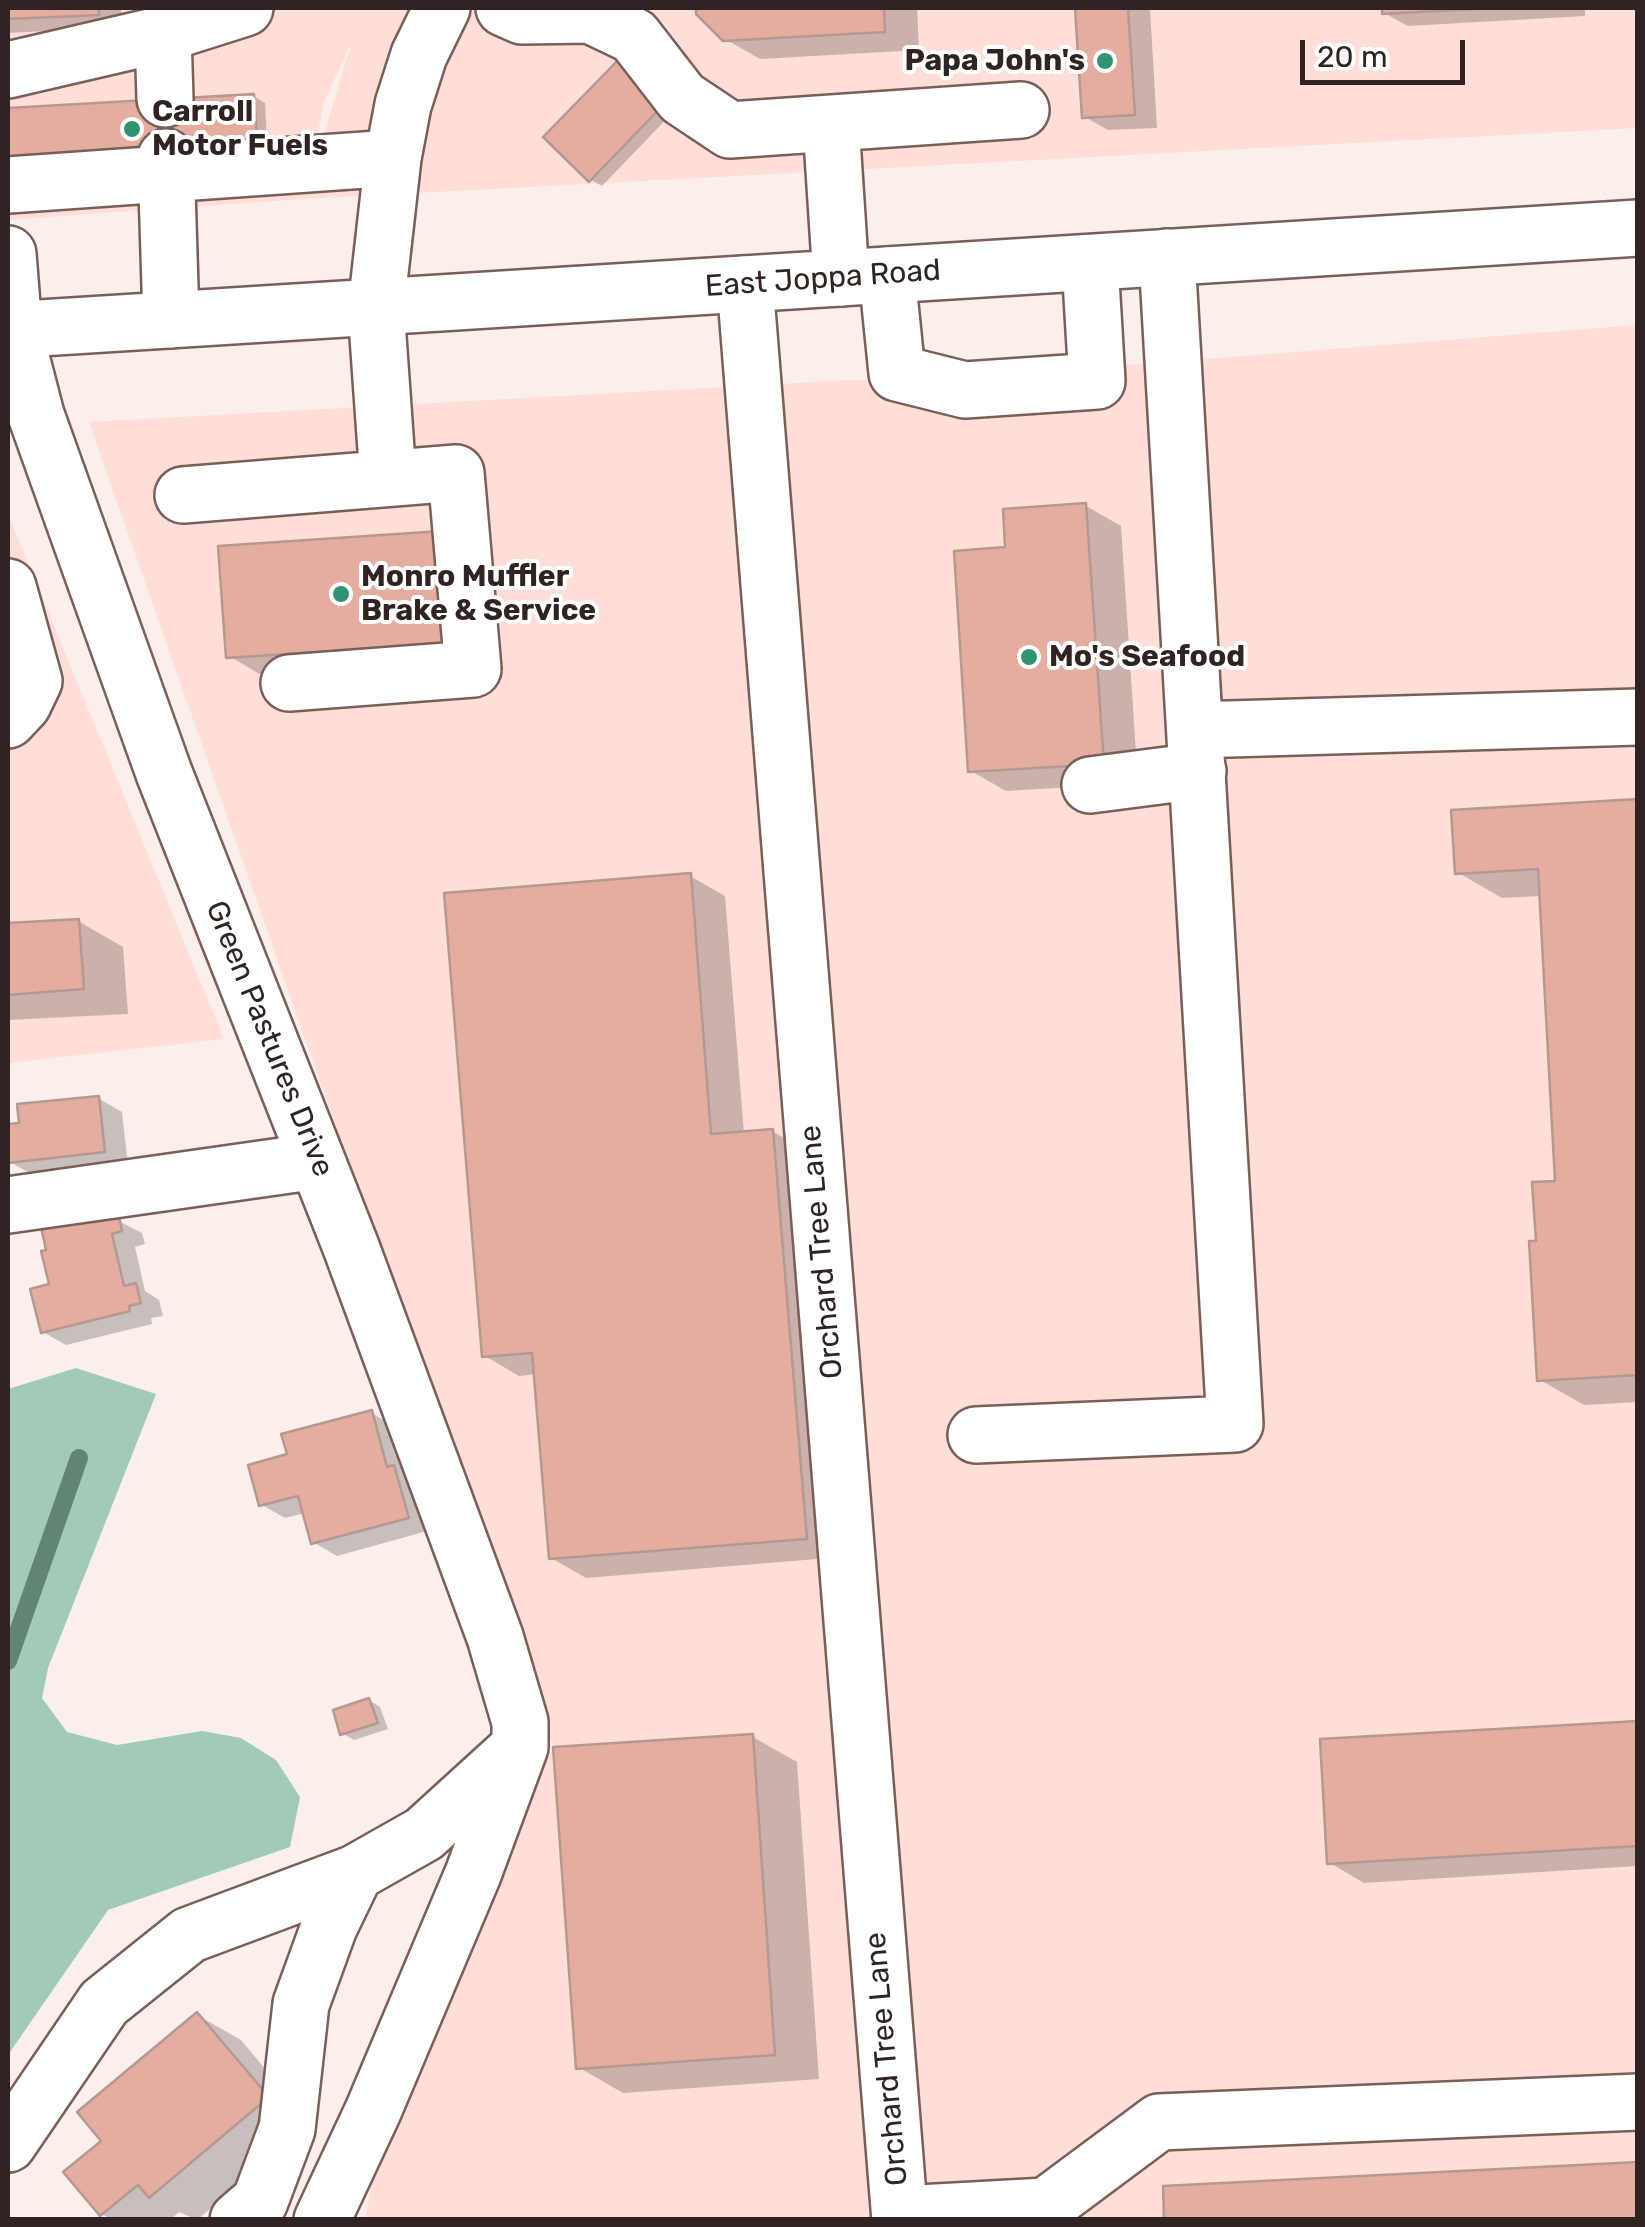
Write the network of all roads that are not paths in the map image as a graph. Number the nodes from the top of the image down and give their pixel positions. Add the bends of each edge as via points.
1 (245, 8) edge
2 (442, 8) edge
3 (504, 8) edge
4 (163, 34) junction
5 (8, 70) edge
6 (165, 99) dead end
7 (1022, 110) dead end
8 (830, 124) junction
9 (393, 158) junction
10 (167, 166) junction
11 (8, 186) edge
12 (1638, 228) edge
13 (8, 254) edge
14 (1168, 258) junction
15 (1090, 263) junction
16 (864, 277) junction
17 (745, 284) junction
18 (376, 308) junction
19 (171, 320) junction
20 (11, 330) edge
21 (388, 478) junction
22 (183, 495) dead end
23 (8, 587) edge
24 (288, 683) dead end
25 (1638, 717) edge
26 (8, 720) edge
27 (1196, 751) junction
28 (1090, 785) dead end
29 (317, 1161) junction
30 (8, 1205) edge
31 (976, 1435) dead end
32 (520, 1747) junction
33 (355, 1872) junction
34 (1638, 2102) edge
35 (8, 2144) edge
36 (900, 2216) edge
37 (238, 2220) edge
38 (322, 2220) edge

1 - 4 street
2 - 9 street via 418,56
3 - 8 street via 522,16 590,15 634,36 682,98 730,130
4 - 5 street
4 - 6 street
7 - 8 street
8 - 16 street
9 - 10 street
9 - 18 street
10 - 11 street
10 - 19 street
12 - 14 street, East Joppa Road
13 - 20 street, Green Pastures Drive
14 - 15 street, East Joppa Road
14 - 27 street
15 - 16 street, East Joppa Road
15 - 16 street via 1097,382 965,390 898,373
16 - 17 street, East Joppa Road
17 - 18 street, East Joppa Road
17 - 36 street, Orchard Tree Lane
18 - 19 street, East Joppa Road
18 - 21 street
19 - 20 street, East Joppa Road
20 - 29 street, Green Pastures Drive via 164,773
21 - 22 street
21 - 24 street via 456,473 473,669
23 - 26 street via 34,681
25 - 27 street
27 - 28 street
27 - 31 street via 1235,1424
29 - 30 street
29 - 32 street, Green Pastures Drive via 495,1637 520,1722
32 - 33 street via 424,1834
32 - 38 street via 473,1874
33 - 35 street via 189,1934 104,2003
33 - 37 street via 301,2004 287,2128 260,2201
34 - 36 street via 1159,2122 1046,2206

